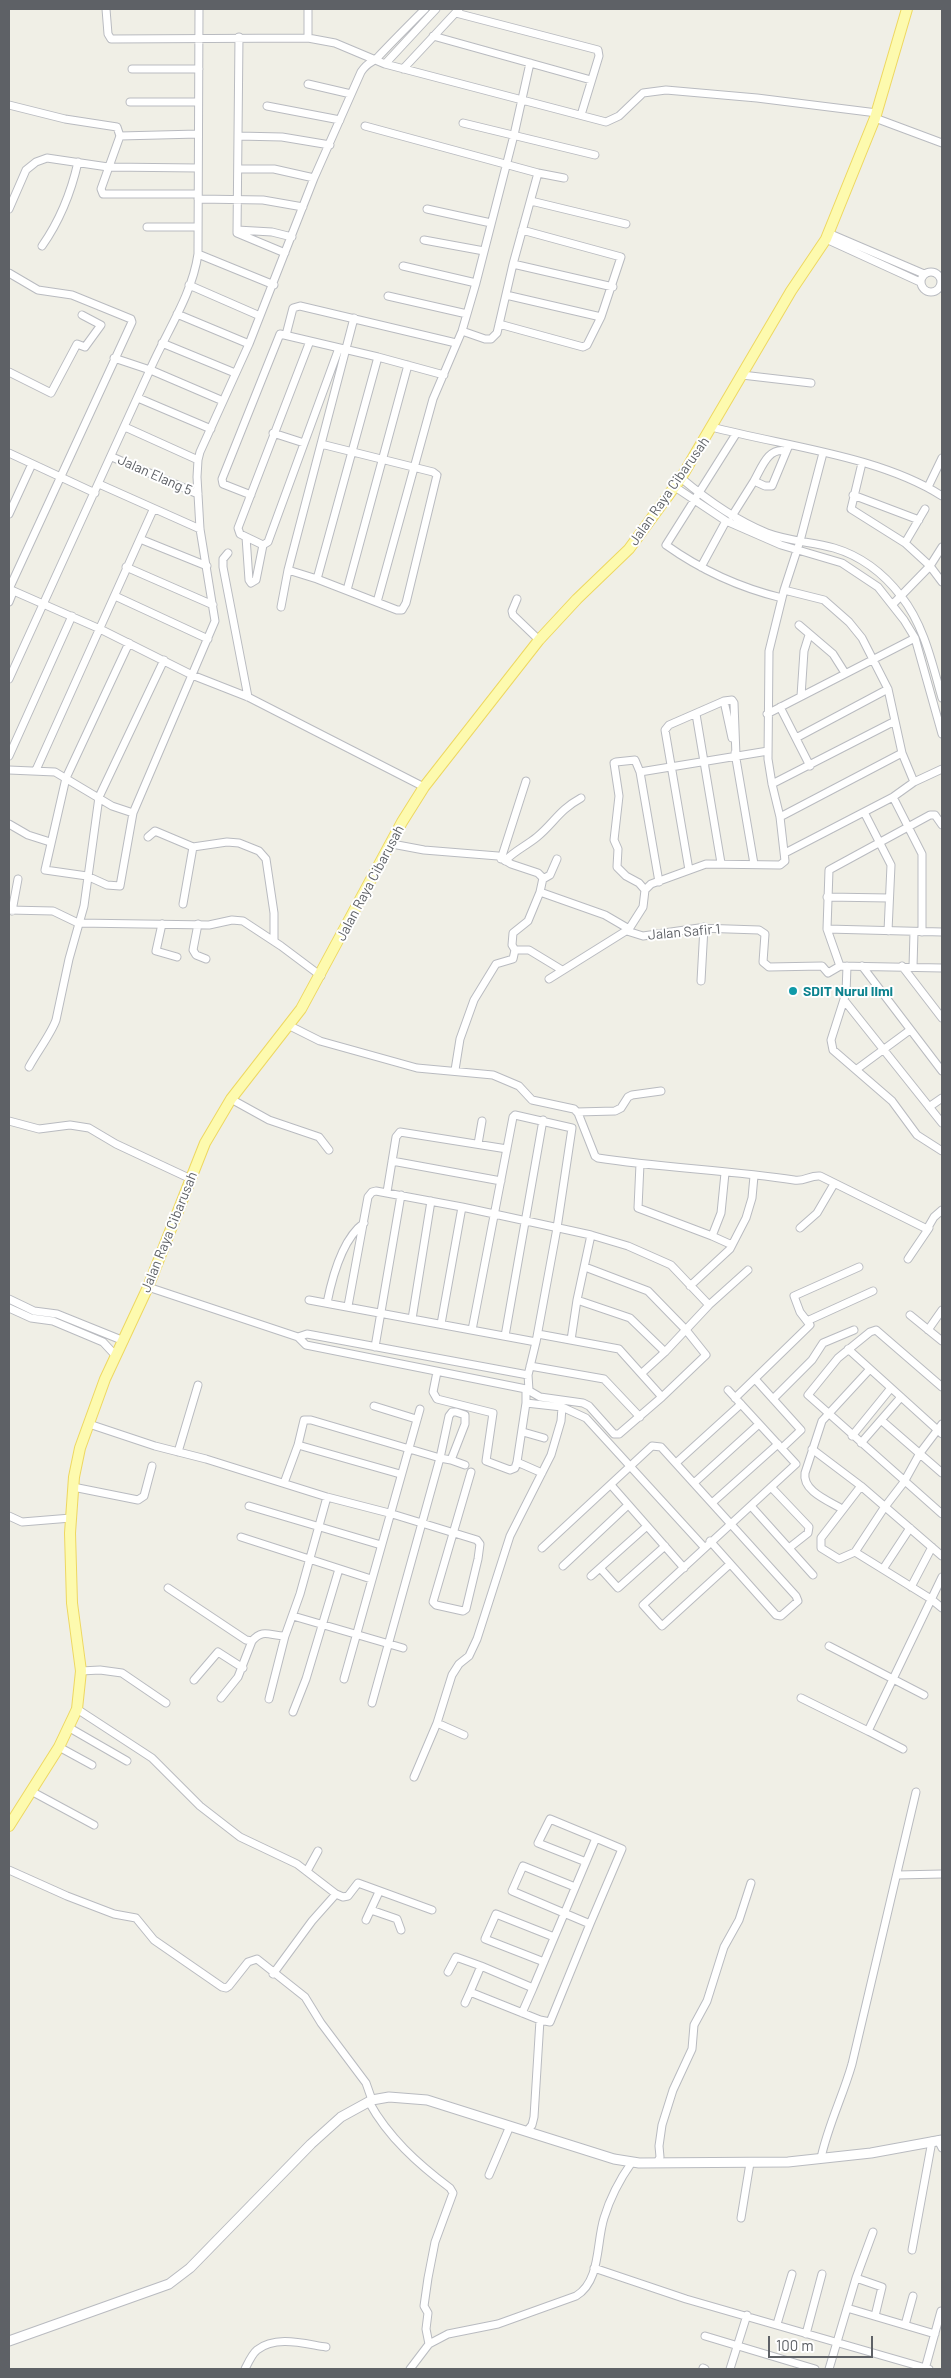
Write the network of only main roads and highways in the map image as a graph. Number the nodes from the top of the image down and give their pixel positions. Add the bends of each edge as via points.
1 (907, 9) edge
2 (9, 1826) edge

1 - 2 main road, Jalan Raya Cibarusah via 876,116 827,236 681,478 629,549 539,640 424,788 402,822 321,976 290,1026 231,1099 205,1143 148,1287 116,1356 77,1462 71,1518 71,1577 81,1671 77,1709 59,1747

